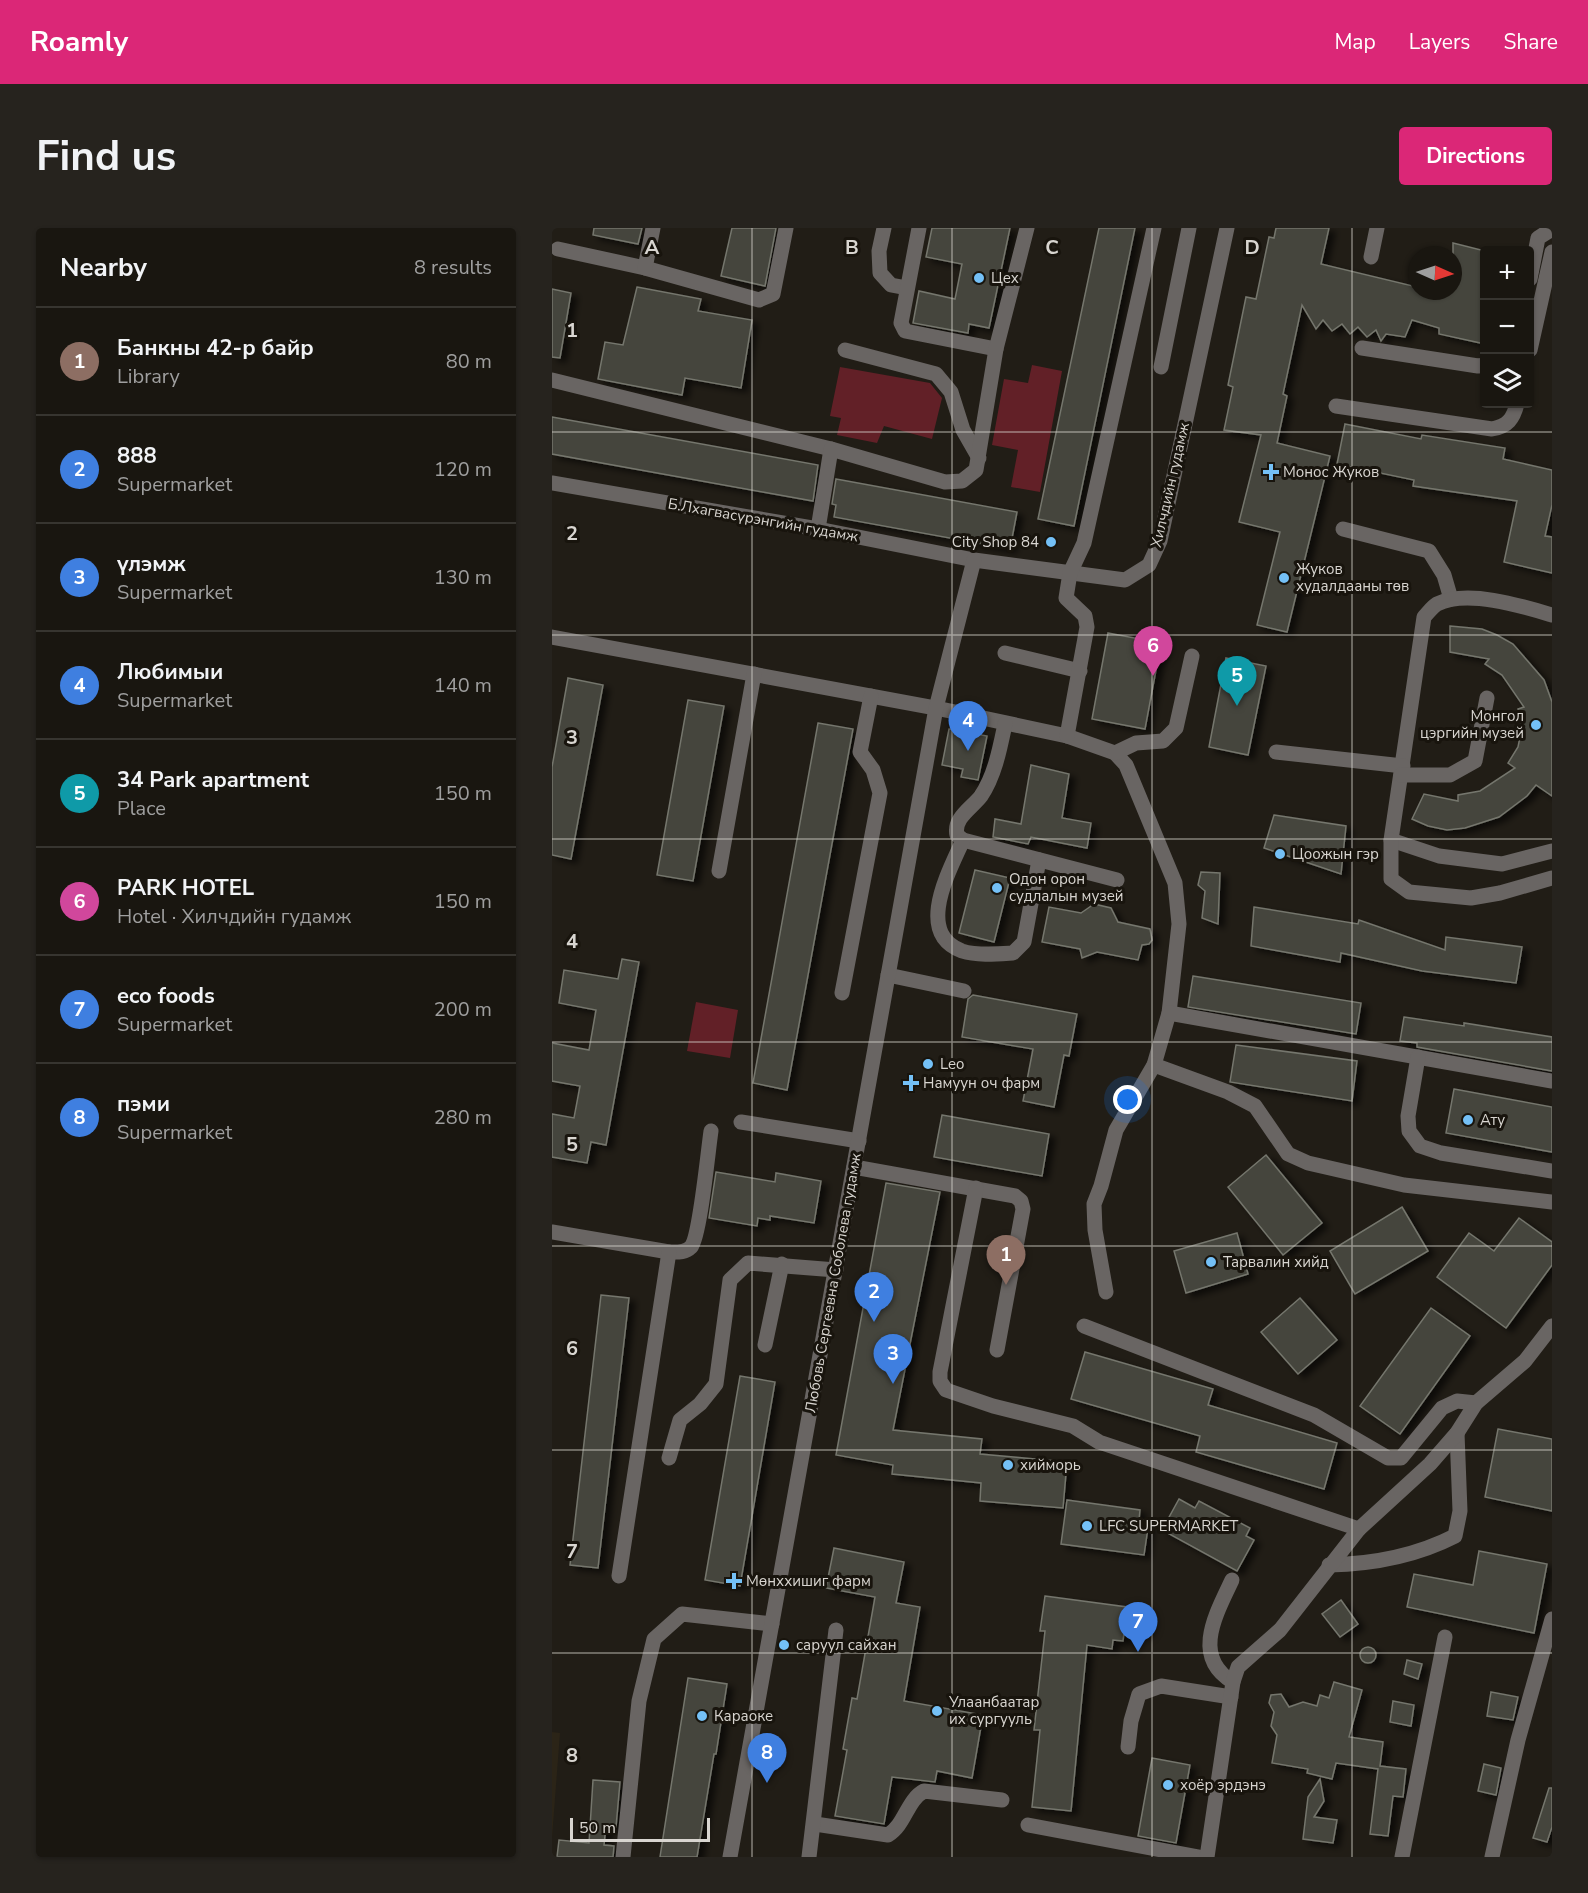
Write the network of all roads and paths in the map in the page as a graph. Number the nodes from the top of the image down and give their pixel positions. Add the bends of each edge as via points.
1 (653, 228) edge
2 (786, 228) edge
3 (885, 228) edge
4 (919, 228) edge
5 (1027, 228) edge
6 (1154, 228) edge
7 (1189, 228) edge
8 (1227, 228) edge
9 (1377, 228) edge
10 (1552, 229) edge
11 (1552, 252) edge
12 (554, 253) edge
13 (1371, 257) dead end
14 (1534, 258) edge
15 (645, 268) junction
16 (907, 288) junction
17 (1534, 332) edge
18 (1362, 348) dead end
19 (996, 349) junction
20 (845, 350) dead end
21 (1480, 366) edge
22 (1161, 367) dead end
23 (552, 380) edge
24 (1336, 406) dead end
25 (1515, 408) edge
26 (831, 449) junction
27 (979, 458) junction
28 (552, 483) edge
29 (818, 529) junction
30 (1343, 530) dead end
31 (974, 560) junction
32 (1070, 573) junction
33 (1451, 599) junction
34 (1552, 615) edge
35 (552, 637) edge
36 (1005, 653) dead end
37 (1192, 656) dead end
38 (1080, 671) junction
39 (754, 674) junction
40 (871, 696) junction
41 (1487, 698) dead end
42 (936, 708) junction
43 (1005, 723) junction
44 (1067, 736) junction
45 (1276, 752) dead end
46 (1116, 753) junction
47 (1402, 770) junction
48 (963, 840) junction
49 (1391, 840) junction
50 (1552, 851) edge
51 (1039, 860) junction
52 (718, 871) dead end
53 (1552, 878) edge
54 (1117, 880) dead end
55 (888, 975) junction
56 (964, 992) dead end
57 (842, 993) dead end
58 (1169, 1013) junction
59 (1418, 1057) junction
60 (1154, 1065) junction
61 (1552, 1081) edge
62 (741, 1122) dead end
63 (711, 1131) dead end
64 (859, 1141) junction
65 (854, 1167) junction
66 (1552, 1171) edge
67 (976, 1188) junction
68 (1552, 1202) edge
69 (552, 1232) edge
70 (669, 1252) junction
71 (782, 1264) junction
72 (836, 1270) junction
73 (1106, 1292) dead end
74 (1084, 1326) dead end
75 (1552, 1326) edge
76 (765, 1345) dead end
77 (997, 1350) dead end
78 (1476, 1403) junction
79 (1457, 1432) junction
80 (669, 1458) dead end
81 (1359, 1529) junction
82 (1329, 1565) junction
83 (618, 1576) dead end
84 (1232, 1580) dead end
85 (1552, 1619) edge
86 (772, 1624) junction
87 (836, 1630) dead end
88 (1445, 1637) dead end
89 (1232, 1690) junction
90 (1128, 1747) dead end
91 (1002, 1800) dead end
92 (815, 1824) junction
93 (1028, 1825) dead end
94 (623, 1857) edge
95 (730, 1857) edge
96 (809, 1857) edge
97 (1199, 1857) edge
98 (1207, 1857) edge
99 (1402, 1857) edge
100 (1492, 1857) edge

1 - 15 street
2 - 15 street via 772,294 759,300
3 - 16 street via 879,251 880,273 891,285
4 - 16 street
5 - 19 street
6 - 32 street via 1084,543
7 - 22 street
8 - 32 street, Хилчдийн гудамж via 1160,541 1149,565 1125,580
9 - 13 street
10 - 14 street via 1538,238
11 - 17 street
12 - 15 street
16 - 19 street via 901,323 905,331
18 - 21 street
19 - 27 street
20 - 27 street via 936,374 951,392 963,430
23 - 26 street
24 - 25 street via 1492,429 1508,424
26 - 27 street via 945,482 962,482 976,470
26 - 29 street
28 - 29 street, Б.Лхагвасүрэнгийн гудамж
29 - 31 street, Б.Лхагвасүрэнгийн гудамж
30 - 33 street via 1429,551 1444,575
31 - 32 street, Хилчдийн гудамж
31 - 42 street, Любовь Сергеевна Соболева гудамж
32 - 38 street via 1066,598 1085,616 1087,627
33 - 34 street via 1509,602
33 - 47 street via 1435,605 1424,617
35 - 39 street
36 - 38 street
37 - 46 street via 1176,728 1163,741 1136,743
38 - 44 street
39 - 40 street
39 - 52 street
40 - 42 street
40 - 57 street via 860,752 873,770 880,794
41 - 47 street via 1475,761 1450,775
42 - 43 street
42 - 55 street, Любовь Сергеевна Соболева гудамж
43 - 44 street
43 - 48 street via 993,773 981,796 956,827
44 - 46 street
45 - 47 street
46 - 58 street via 1126,765 1175,883 1179,924
47 - 49 street
48 - 51 street
48 - 51 street via 939,899 937,921 944,938 962,951 1013,953 1024,942
49 - 50 street via 1439,856 1502,864
49 - 53 street via 1391,879 1409,892 1472,898
51 - 54 street
55 - 56 street
55 - 64 street, Любовь Сергеевна Соболева гудамж
58 - 59 street
58 - 60 street
59 - 61 street
59 - 66 street via 1408,1116 1409,1131 1420,1146 1441,1154
60 - 68 street via 1255,1106 1288,1154 1308,1164 1404,1185
60 - 73 street via 1116,1130 1094,1204
62 - 64 street
63 - 70 street via 693,1245 685,1252
64 - 65 street, Любовь Сергеевна Соболева гудамж
65 - 67 street
65 - 72 street, Любовь Сергеевна Соболева гудамж
67 - 77 street via 1015,1196 1023,1209
67 - 81 street via 940,1372 946,1390 1073,1426 1099,1442
69 - 70 street
70 - 83 street
71 - 72 street
71 - 76 street
71 - 80 street via 748,1263 730,1280 716,1384 680,1420
72 - 86 street, Любовь Сергеевна Соболева гудамж
74 - 78 street via 1314,1415 1388,1458 1401,1458 1442,1408 1457,1401
75 - 78 street via 1525,1361
78 - 79 street
79 - 81 street via 1430,1464
79 - 82 street via 1460,1511 1455,1536 1438,1545 1368,1564
81 - 82 street
82 - 89 street via 1280,1630 1238,1667
84 - 89 street via 1211,1626 1211,1656 1218,1674
85 - 100 street via 1518,1740
86 - 94 street via 682,1614 654,1639 639,1701
86 - 95 street, Любовь Сергеевна Соболева гудамж
87 - 92 street
88 - 99 street
89 - 90 street via 1161,1686 1139,1694
89 - 98 street
91 - 92 street via 924,1791 915,1797 888,1835
92 - 96 street
93 - 97 street

